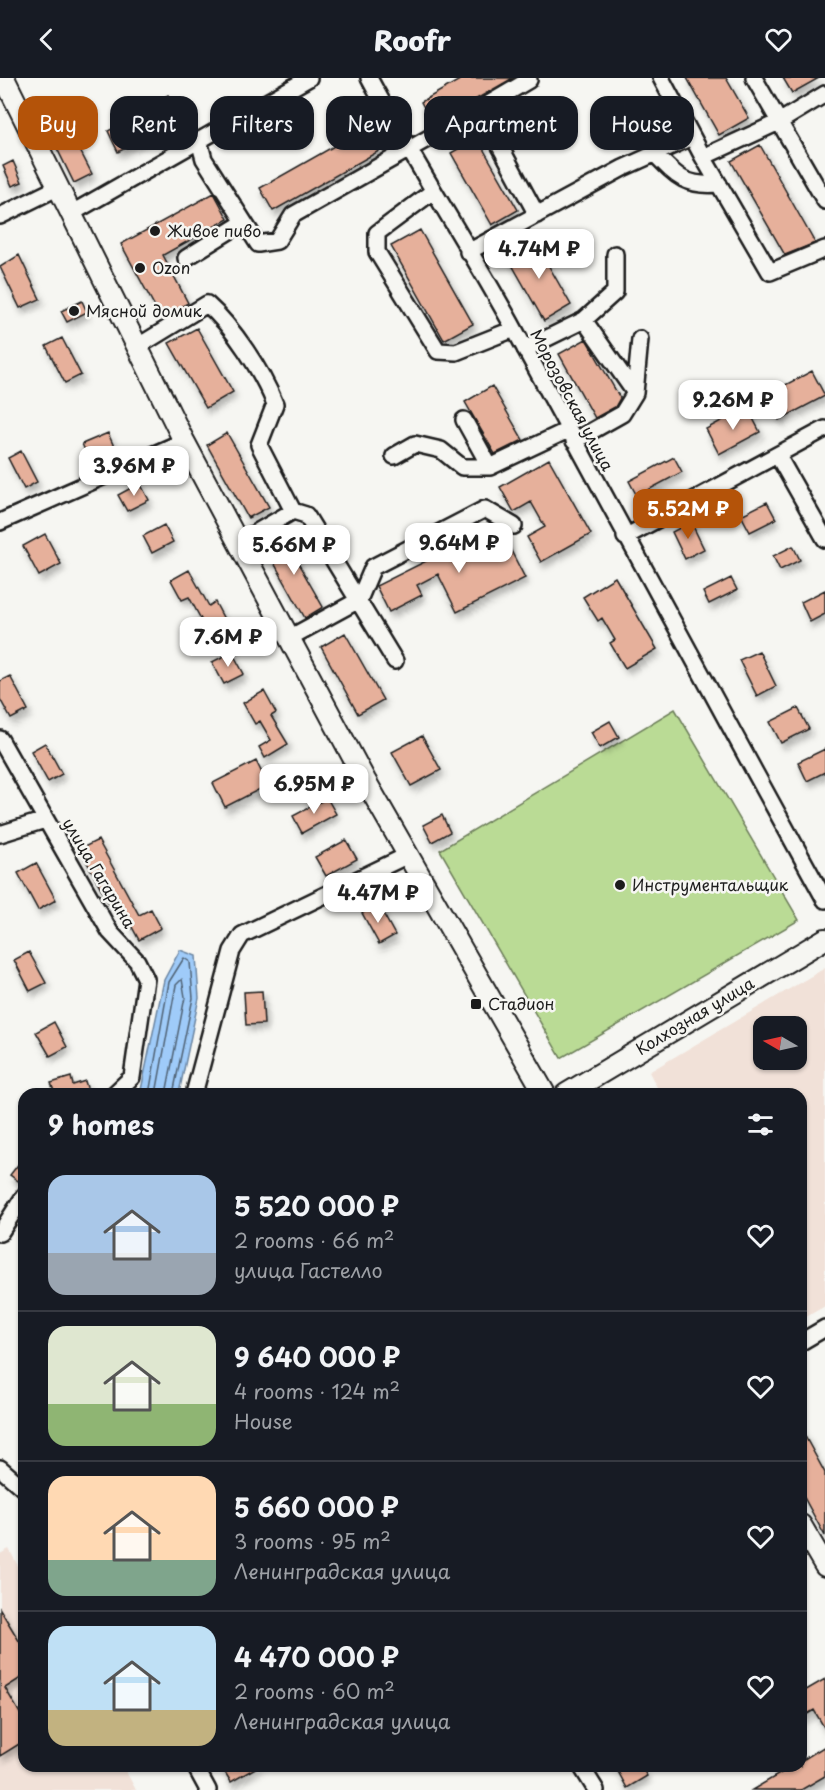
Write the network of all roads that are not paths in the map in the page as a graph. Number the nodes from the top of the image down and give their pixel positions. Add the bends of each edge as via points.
1 (4, 78) edge
2 (309, 78) edge
3 (369, 78) edge
4 (661, 78) edge
5 (754, 78) edge
6 (529, 80) dead end
7 (825, 94) edge
8 (502, 96) edge
9 (670, 96) edge
10 (779, 122) junction
11 (199, 141) junction
12 (694, 141) edge
13 (424, 142) edge
14 (502, 150) edge
15 (664, 150) edge
16 (408, 152) junction
17 (655, 154) junction
18 (703, 157) junction
19 (719, 184) junction
20 (59, 187) junction
21 (432, 192) junction
22 (825, 201) edge
23 (70, 209) junction
24 (537, 215) junction
25 (0, 216) edge
26 (244, 222) junction
27 (825, 249) edge
28 (468, 252) junction
29 (615, 254) dead end
30 (186, 258) dead end
31 (585, 320) junction
32 (514, 329) junction
33 (640, 339) dead end
34 (137, 347) junction
35 (525, 349) junction
36 (635, 393) junction
37 (464, 420) dead end
38 (825, 429) edge
39 (571, 436) junction
40 (184, 441) junction
41 (394, 456) dead end
42 (778, 456) junction
43 (490, 467) junction
44 (294, 511) junction
45 (0, 522) edge
46 (514, 526) dead end
47 (625, 537) junction
48 (825, 539) edge
49 (238, 543) junction
50 (359, 600) junction
51 (289, 638) junction
52 (395, 662) dead end
53 (0, 739) edge
54 (45, 820) junction
55 (0, 834) edge
56 (408, 855) junction
57 (825, 900) edge
58 (825, 939) edge
59 (120, 1088) edge
60 (196, 1088) edge
61 (541, 1088) edge
62 (576, 1088) edge
63 (18, 1205) edge
64 (0, 1233) edge
65 (825, 1328) edge
66 (807, 1338) edge
67 (0, 1468) edge
68 (18, 1484) edge
69 (807, 1535) edge
70 (825, 1566) edge
71 (198, 1772) edge
72 (585, 1772) edge
73 (208, 1790) edge
74 (596, 1790) edge

1 - 20 main road
2 - 11 street
3 - 16 street, Морозовская улица
4 - 9 street
5 - 10 street
6 - 8 street
7 - 10 street
10 - 18 street
10 - 22 street
11 - 23 street
11 - 26 street via 204,159
12 - 18 street
13 - 16 street
14 - 24 street
15 - 17 street
16 - 21 street, Морозовская улица
16 - 26 street via 293,215 277,241 258,244
17 - 19 street via 675,175 696,186
17 - 24 street
18 - 19 street
19 - 27 street via 770,272
20 - 23 main road
20 - 25 street
21 - 28 street, Морозовская улица
21 - 32 street via 377,233 377,252 438,351 456,352
23 - 34 main road
24 - 28 street
26 - 30 street
28 - 32 street, Морозовская улица
29 - 31 street via 615,292
31 - 35 street
31 - 36 street
32 - 35 street, Морозовская улица
33 - 36 street
34 - 40 main road
34 - 44 street via 207,304 221,316 269,387 275,404 259,445
35 - 39 street, Морозовская улица
36 - 39 street via 622,414
37 - 43 street
38 - 42 street
39 - 43 street
39 - 47 street, Морозовская улица
40 - 45 street
40 - 49 main road
41 - 43 street via 415,444 441,450 462,467
42 - 47 street
42 - 48 street
44 - 49 street
44 - 50 street via 306,515
46 - 50 street via 485,509 373,567
47 - 57 street, Морозовская улица
49 - 51 main road
50 - 51 street
50 - 52 street
51 - 56 main road
53 - 54 street, улица Гагарина
54 - 55 street
54 - 59 street, улица Гагарина via 110,932 137,961 146,979 132,1077
56 - 60 street via 242,935 232,951
56 - 61 main road
58 - 62 main road, Колхозная улица
63 - 64 street
65 - 66 street
67 - 68 street
69 - 70 main road
71 - 73 street
72 - 74 street

